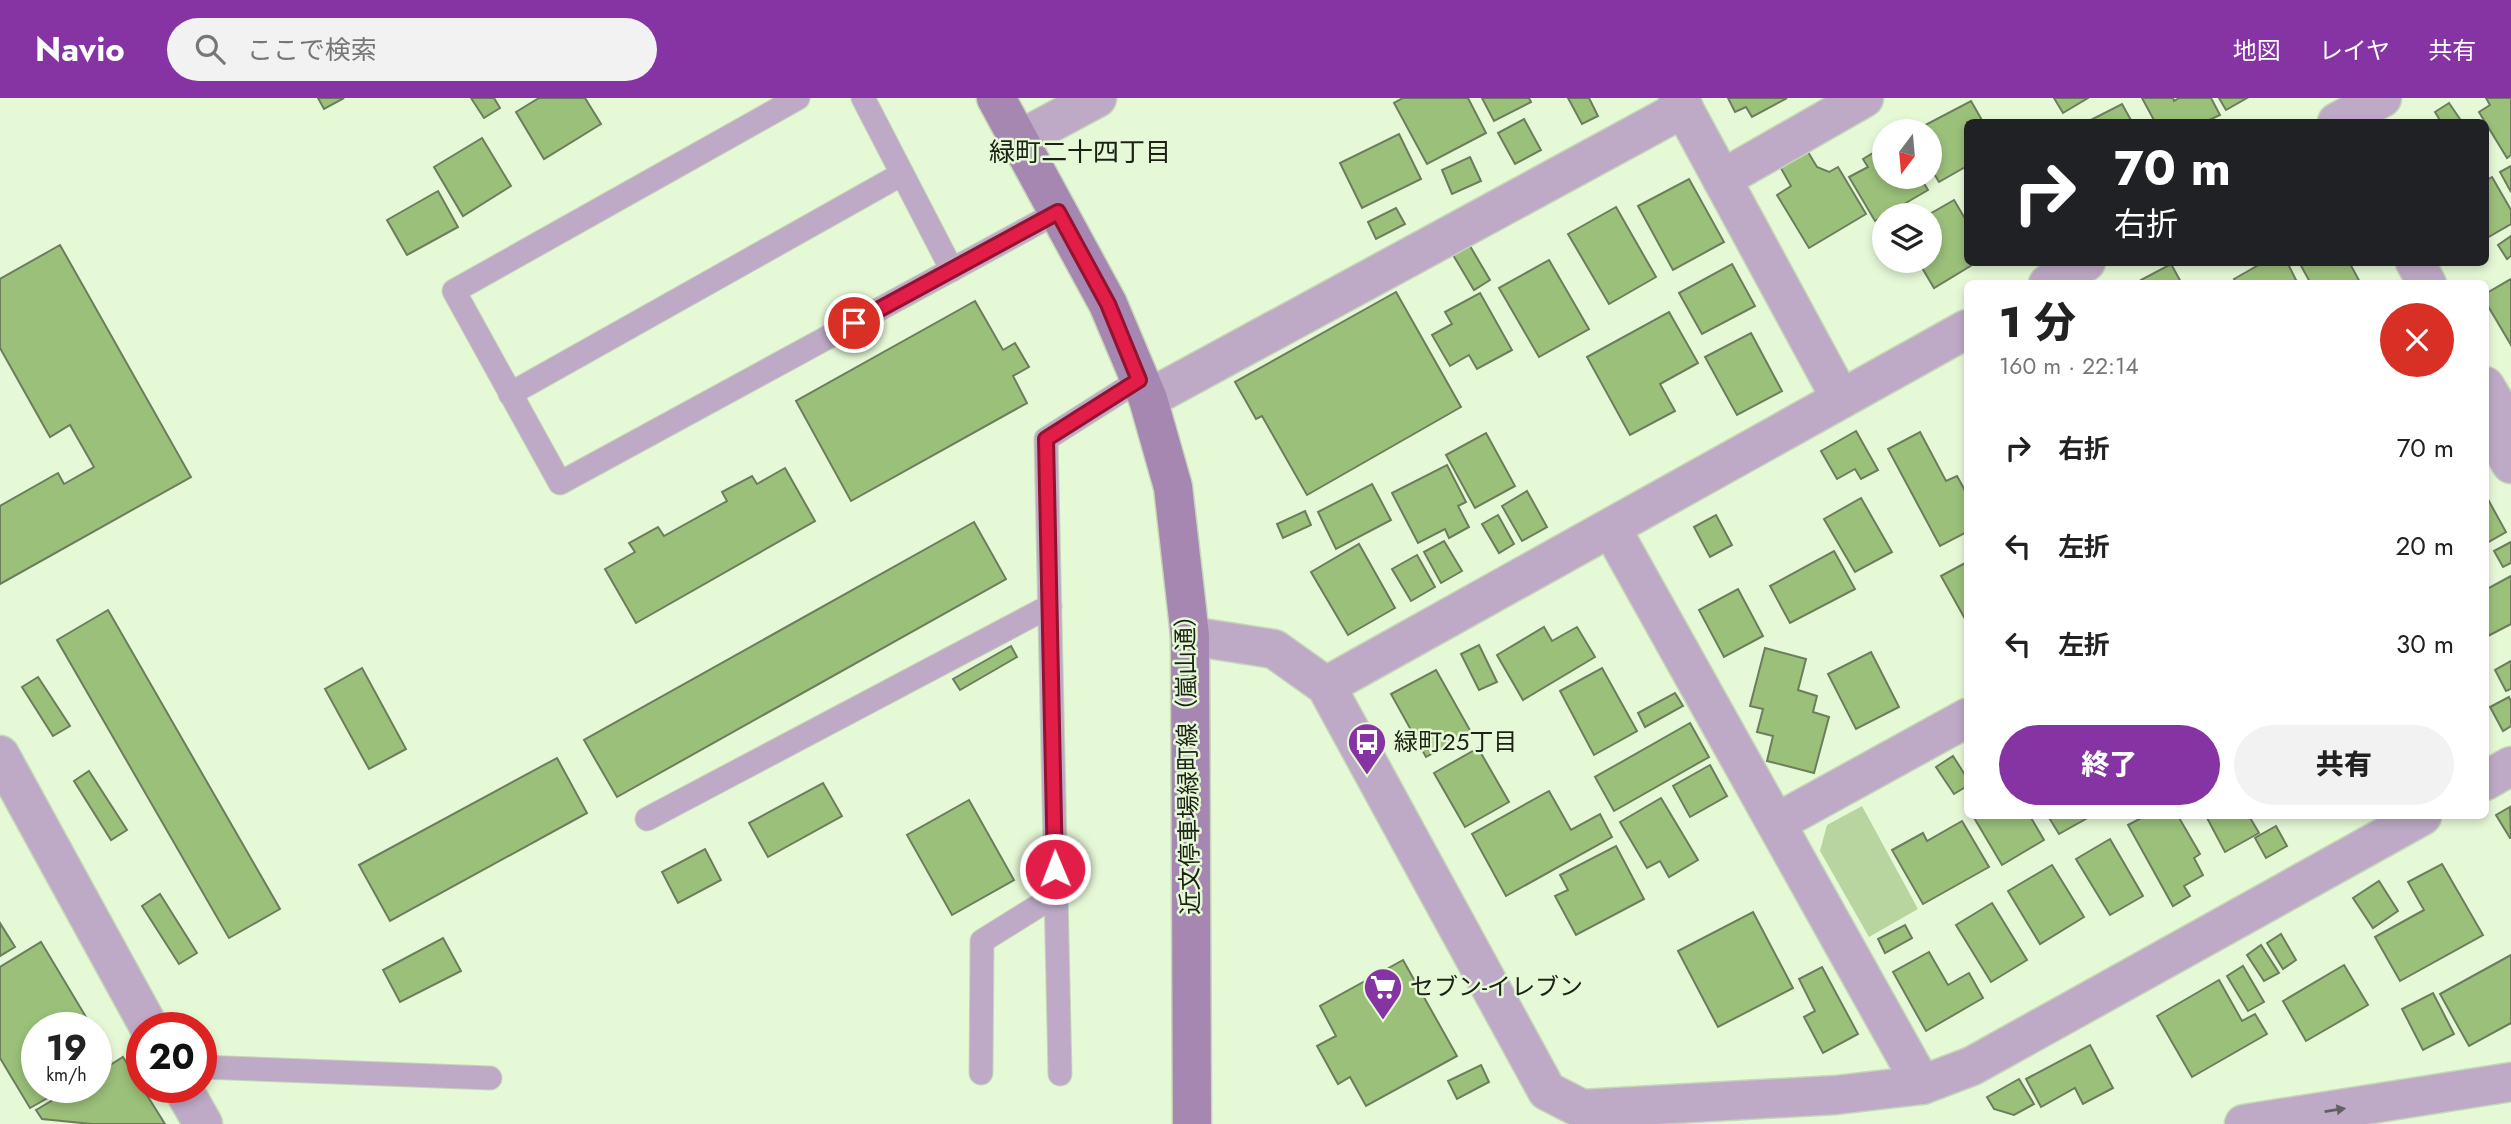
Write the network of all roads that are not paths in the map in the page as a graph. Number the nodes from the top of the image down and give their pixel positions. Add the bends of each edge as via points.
1 (798, 98) edge
2 (863, 98) edge
3 (996, 98) edge
4 (1097, 98) edge
5 (1864, 98) edge
6 (2322, 98) edge
7 (2382, 98) edge
8 (1681, 103) edge
9 (2334, 119) edge
10 (2342, 119) edge
11 (1019, 140) junction
12 (902, 174) junction
13 (1722, 179) junction
14 (1058, 212) junction
15 (2079, 266) edge
16 (952, 270) junction
17 (2055, 280) edge
18 (1964, 331) edge
19 (1143, 389) junction
20 (510, 394) junction
21 (2489, 398) edge
22 (1841, 399) junction
23 (2498, 424) edge
24 (2511, 464) edge
25 (1611, 528) junction
26 (1050, 606) junction
27 (1190, 636) junction
28 (1326, 686) junction
29 (1964, 720) edge
30 (0, 755) edge
31 (2511, 766) edge
32 (2489, 779) edge
33 (647, 819) dead end
34 (2418, 819) edge
35 (1776, 823) junction
36 (1056, 895) junction
37 (141, 1012) edge
38 (217, 1068) edge
39 (981, 1073) dead end
40 (1060, 1074) dead end
41 (490, 1078) dead end
42 (2511, 1082) edge
43 (1922, 1085) junction
44 (191, 1103) edge
45 (202, 1124) edge
46 (1192, 1124) edge
47 (2244, 1124) edge

1 - 20 lane via 454,290
2 - 12 lane
3 - 11 main road, 近文停車場緑町線（嵐山通）
4 - 11 street
5 - 13 street
6 - 9 street
7 - 10 street
8 - 13 street
8 - 19 street
11 - 14 main road, 近文停車場緑町線（嵐山通）
12 - 16 lane
12 - 20 lane
13 - 22 street
14 - 16 lane
14 - 19 main road, 近文停車場緑町線（嵐山通） via 1108,304
15 - 17 street
16 - 20 lane via 559,483
18 - 22 street
19 - 26 lane via 1046,439
19 - 27 main road, 近文停車場緑町線（嵐山通） via 1173,487
21 - 23 street
22 - 25 street
23 - 24 street
25 - 28 street
25 - 35 street
26 - 33 lane
26 - 36 lane
27 - 28 street via 1273,649
27 - 46 main road, 近文停車場緑町線（嵐山通）
28 - 43 street via 1547,1091 1582,1109 1836,1095
29 - 35 street
30 - 37 street
31 - 32 street
34 - 43 street via 1972,1066
35 - 43 street
36 - 39 lane via 982,941
36 - 40 lane
38 - 41 lane
47 -> 42 street
44 - 45 street

